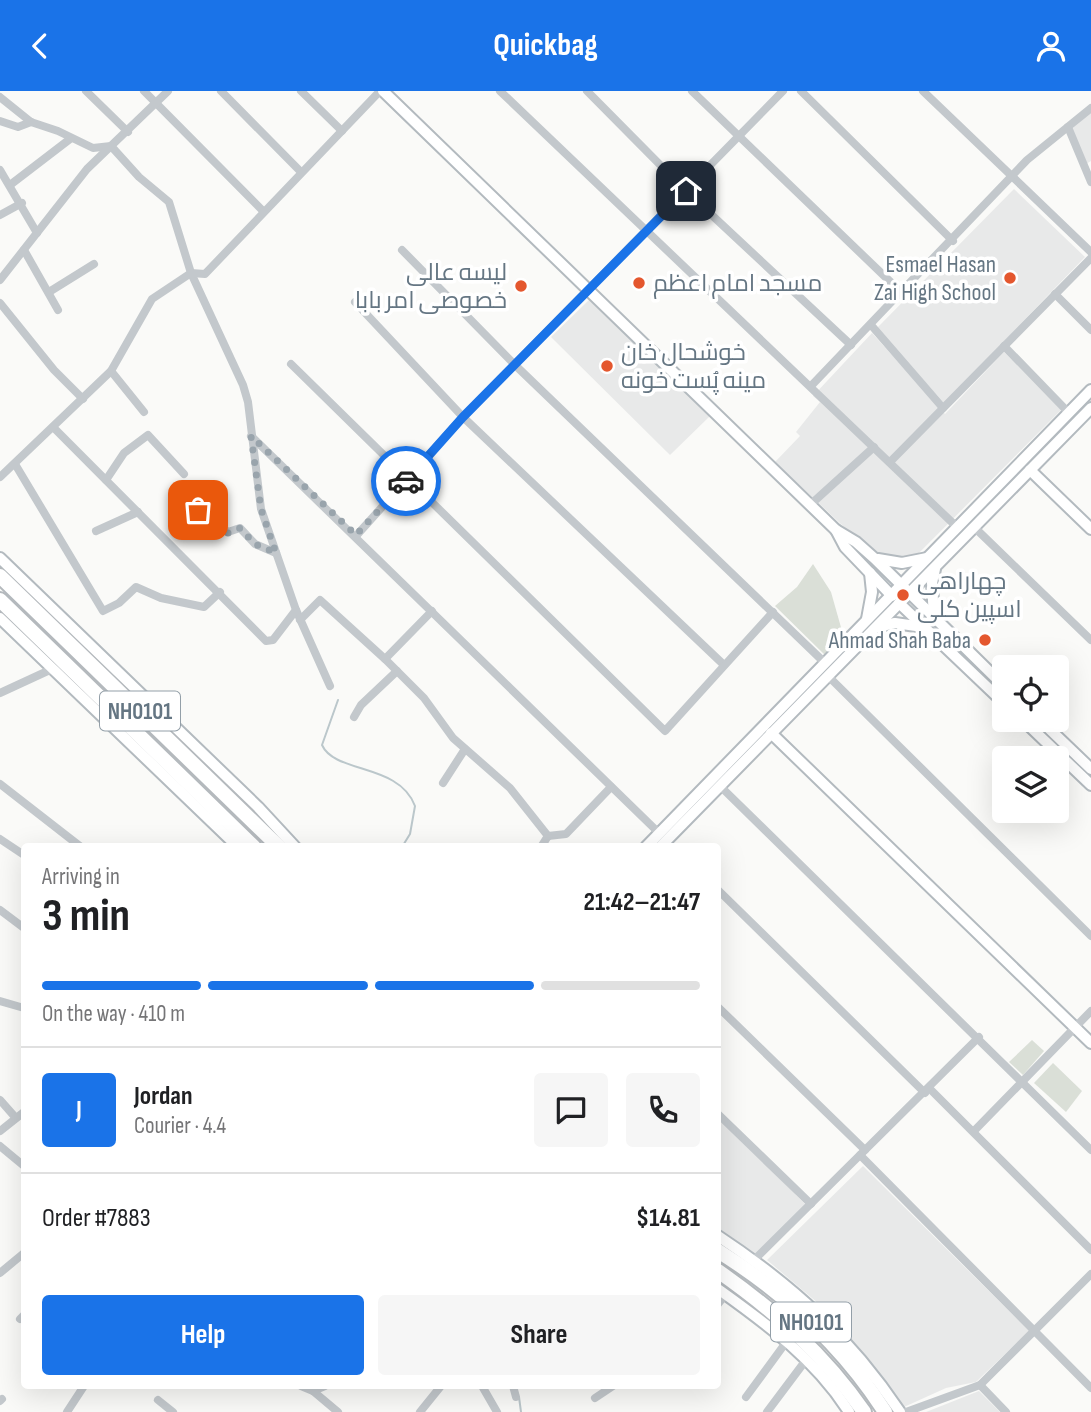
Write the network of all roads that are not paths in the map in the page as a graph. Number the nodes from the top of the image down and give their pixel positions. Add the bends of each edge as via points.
1 (86, 91) edge
2 (144, 91) edge
3 (167, 91) edge
4 (221, 91) edge
5 (301, 91) edge
6 (382, 91) edge
7 (500, 91) edge
8 (587, 91) edge
9 (692, 91) edge
10 (783, 91) edge
11 (801, 91) edge
12 (923, 91) edge
13 (0, 97) edge
14 (156, 103) junction
15 (1091, 108) edge
16 (0, 121) edge
17 (31, 123) junction
18 (1068, 127) junction
19 (342, 131) junction
20 (128, 132) junction
21 (739, 137) junction
22 (70, 139) junction
23 (111, 145) junction
24 (0, 170) edge
25 (301, 171) junction
26 (1013, 178) junction
27 (1091, 182) edge
28 (10, 185) junction
29 (686, 191) junction
30 (22, 203) junction
31 (263, 211) junction
32 (0, 215) edge
33 (644, 232) junction
34 (37, 233) junction
35 (953, 240) junction
36 (24, 250) junction
37 (402, 250) dead end
38 (1091, 255) edge
39 (94, 264) dead end
40 (191, 274) junction
41 (0, 280) edge
42 (588, 290) junction
43 (49, 292) junction
44 (902, 293) junction
45 (1055, 294) junction
46 (355, 302) dead end
47 (0, 303) edge
48 (58, 310) dead end
49 (871, 325) junction
50 (1091, 330) edge
51 (851, 345) junction
52 (1004, 347) junction
53 (291, 364) dead end
54 (515, 365) junction
55 (111, 371) junction
56 (811, 386) junction
57 (1091, 390) edge
58 (83, 399) junction
59 (943, 408) junction
60 (1091, 409) edge
61 (144, 412) dead end
62 (1069, 413) junction
63 (463, 417) junction
64 (53, 427) junction
65 (251, 436) junction
66 (874, 447) junction
67 (890, 463) junction
68 (15, 464) junction
69 (1030, 470) junction
70 (184, 474) dead end
71 (0, 477) edge
72 (408, 478) junction
73 (106, 479) junction
74 (810, 505) junction
75 (198, 510) dead end
76 (138, 512) junction
77 (974, 527) junction
78 (958, 528) junction
79 (836, 530) junction
80 (1091, 530) edge
81 (96, 531) dead end
82 (356, 535) junction
83 (276, 553) junction
84 (930, 557) junction
85 (0, 558) edge
86 (874, 558) junction
87 (935, 569) junction
88 (870, 573) junction
89 (0, 576) edge
90 (906, 589) junction
91 (220, 593) junction
92 (0, 600) edge
93 (895, 600) junction
94 (296, 610) junction
95 (432, 611) junction
96 (774, 612) junction
97 (0, 618) edge
98 (934, 618) junction
99 (300, 620) junction
100 (871, 624) junction
101 (926, 628) junction
102 (1091, 640) edge
103 (385, 659) junction
104 (825, 663) junction
105 (724, 665) junction
106 (52, 669) junction
107 (397, 671) junction
108 (992, 674) edge
109 (828, 676) junction
110 (330, 687) dead end
111 (992, 691) edge
112 (0, 693) edge
113 (354, 717) dead end
114 (1036, 732) edge
115 (1053, 732) edge
116 (771, 733) junction
117 (465, 749) junction
118 (1091, 769) edge
119 (443, 783) dead end
120 (0, 784) edge
121 (1091, 785) edge
122 (720, 786) junction
123 (611, 787) junction
124 (702, 796) junction
125 (548, 836) junction
126 (0, 839) edge
127 (665, 842) edge
128 (76, 843) edge
129 (234, 843) edge
130 (250, 843) edge
131 (275, 843) edge
132 (291, 843) edge
133 (544, 843) edge
134 (21, 853) edge
135 (721, 893) edge
136 (1, 913) edge
137 (21, 926) edge
138 (1091, 936) edge
139 (0, 1001) edge
140 (21, 1007) edge
141 (721, 1009) edge
142 (1091, 1011) edge
143 (1075, 1027) junction
144 (979, 1037) junction
145 (1091, 1043) edge
146 (1023, 1081) junction
147 (927, 1091) junction
148 (0, 1100) edge
149 (21, 1114) edge
150 (15, 1117) junction
151 (721, 1117) edge
152 (0, 1131) edge
153 (974, 1131) junction
154 (0, 1146) edge
155 (1091, 1150) edge
156 (863, 1152) junction
157 (21, 1164) edge
158 (811, 1204) junction
159 (721, 1238) edge
160 (1091, 1250) edge
161 (721, 1253) edge
162 (21, 1255) edge
163 (754, 1260) junction
164 (0, 1272) edge
165 (721, 1273) edge
166 (1091, 1274) edge
167 (721, 1292) edge
168 (1035, 1330) junction
169 (830, 1332) junction
170 (787, 1341) junction
171 (806, 1360) junction
172 (980, 1385) junction
173 (1091, 1388) edge
174 (82, 1389) edge
175 (308, 1389) edge
176 (318, 1389) edge
177 (439, 1389) edge
178 (484, 1389) edge
179 (514, 1389) edge
180 (609, 1389) edge
181 (313, 1391) junction
182 (516, 1397) dead end
183 (746, 1397) dead end
184 (596, 1398) dead end
185 (159, 1400) dead end
186 (884, 1404) edge
187 (67, 1412) edge
188 (173, 1412) edge
189 (338, 1412) edge
190 (420, 1412) edge
191 (497, 1412) edge
192 (767, 1412) edge
193 (849, 1412) edge
194 (864, 1412) edge
195 (900, 1412) edge
196 (906, 1412) edge
197 (1006, 1412) edge

1 - 20 street
2 - 14 street
3 - 14 street
4 - 25 street
5 - 19 street
6 - 19 street
6 - 42 street
7 - 33 street
8 - 29 street
9 - 21 street
10 - 21 street
11 - 35 street
12 - 26 street
13 - 17 street
14 - 20 street
14 - 31 street
15 - 18 street
16 - 17 street via 18,127
17 - 22 street
18 - 26 street via 1027,160
18 - 27 street
19 - 25 street
20 - 23 street
21 - 29 street
21 - 44 street
22 - 23 street via 93,149
22 - 28 street
23 - 34 street
23 - 40 street via 169,202
24 - 28 street
25 - 31 street
26 - 35 street
26 - 38 street
28 - 30 street
29 - 33 street
29 - 51 street
30 - 32 street
30 - 34 street
31 - 40 street via 205,274
33 - 42 street
33 - 56 street
34 - 36 street
35 - 44 street
36 - 41 street
36 - 43 street
37 - 54 street
38 - 45 street
39 - 43 street
40 - 55 street via 152,299
40 - 65 street via 243,386
42 - 54 street
42 - 74 street
43 - 48 street
44 - 49 street
45 - 50 street
45 - 52 street
46 - 63 street
47 - 58 street
49 - 51 street
49 - 59 street
51 - 56 street
52 - 59 street
52 - 62 street
53 - 72 street
54 - 63 street
54 - 96 street
55 - 58 street
55 - 61 street
56 - 66 street
57 - 62 street
58 - 64 street
59 - 67 street
60 - 69 street
62 - 78 street
63 - 72 street
63 - 105 street
64 - 68 street
64 - 73 street
65 - 82 street
65 - 83 street via 261,509
66 - 67 street
66 - 74 street
67 - 78 street
68 - 71 street
68 - 91 street via 103,611 136,587 204,607
69 - 77 street
69 - 80 street
70 - 73 street via 148,435 124,453
72 - 82 street
72 - 105 street via 665,731
73 - 76 street
74 - 79 street
75 - 83 street via 228,533 240,528 255,544
76 - 81 street
76 - 91 street
77 - 87 street
77 - 102 street
78 - 84 street
79 - 86 street
79 - 88 street
82 - 95 street
83 - 94 street
84 - 86 street via 902,563
84 - 90 street
85 - 132 street
86 - 90 street
87 - 90 street
87 - 98 street
88 - 93 street
88 - 100 street
89 - 131 highway, NH0101
90 - 93 street
90 - 98 street
91 - 94 street via 266,641 273,640
92 - 130 highway, NH0101
93 - 100 street
93 - 101 street
94 - 99 street
95 - 103 street
95 - 123 street
96 - 104 street
96 - 105 street
97 - 106 street
98 - 108 street
99 - 103 street via 320,600
99 - 110 street
100 - 101 street
100 - 104 street
100 - 109 street
101 - 111 street
103 - 107 street
104 - 124 street
106 - 112 street
106 - 129 street
107 - 113 street via 360,705
107 - 117 street
109 - 116 street
109 - 138 street
114 - 121 street
115 - 118 street
116 - 122 street
116 - 143 street
117 - 119 street
117 - 125 street via 510,788
120 - 128 street
122 - 124 street
122 - 144 street
123 - 125 street via 566,834
123 - 127 street
124 - 127 street
125 - 133 street
126 - 134 street
135 - 147 street
136 - 137 street
139 - 140 street
141 - 156 street
142 - 143 street
143 - 145 street
143 - 146 street
144 - 146 street
144 - 147 street
146 - 153 street
146 - 155 street
147 - 153 street
147 - 156 street
148 - 150 street
149 - 150 street
150 - 152 street
151 - 158 street
153 - 160 street
154 - 157 street
156 - 158 street
156 - 168 street
158 - 163 street
159 - 163 street
161 - 169 highway, NH0101
162 - 164 street
163 - 169 street via 787,1284
165 - 194 highway, NH0101 via 818,1353
166 - 168 street
167 - 170 street
168 - 172 street
168 - 173 street
169 - 186 highway, NH0101
170 - 171 street
170 - 183 street
171 - 192 street
171 - 193 street
172 - 196 street
172 - 197 street
174 - 187 street
175 - 181 street
176 - 181 street
177 - 190 street
178 - 191 street
179 - 182 street
180 - 184 street
181 - 189 street
185 - 188 street
186 - 195 street

